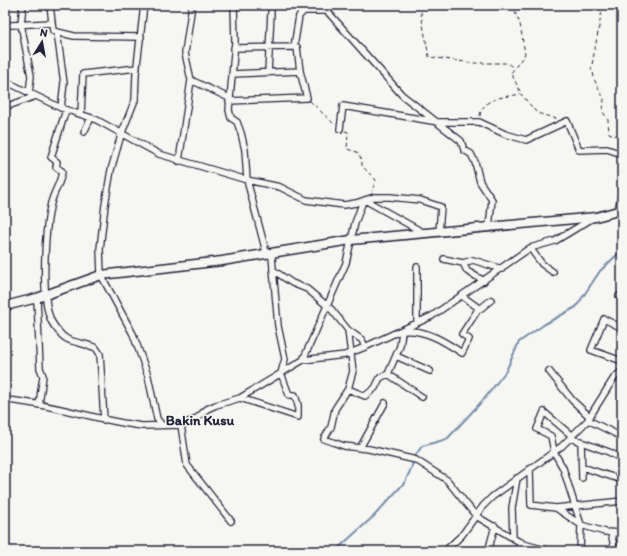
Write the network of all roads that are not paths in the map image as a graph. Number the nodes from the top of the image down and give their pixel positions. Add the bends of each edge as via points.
1 (24, 5) edge
2 (50, 5) edge
3 (192, 5) edge
4 (234, 5) edge
5 (146, 6) edge
6 (304, 8) edge
7 (328, 8) edge
8 (270, 12) dead end
9 (52, 23) junction
10 (21, 25) junction
11 (11, 26) dead end
12 (57, 32) junction
13 (141, 37) junction
14 (268, 47) junction
15 (294, 47) junction
16 (234, 48) junction
17 (137, 68) junction
18 (300, 71) junction
19 (268, 73) junction
20 (232, 74) junction
21 (191, 80) junction
22 (5, 81) edge
23 (29, 93) junction
24 (36, 96) junction
25 (229, 100) junction
26 (5, 107) edge
27 (64, 109) junction
28 (81, 114) junction
29 (91, 118) junction
30 (438, 122) junction
31 (340, 129) road end
32 (84, 132) dead end
33 (121, 135) junction
34 (622, 158) edge
35 (179, 161) junction
36 (247, 180) junction
37 (622, 190) edge
38 (366, 200) junction
39 (620, 211) edge
40 (596, 217) junction
41 (489, 227) junction
42 (439, 232) junction
43 (425, 233) junction
44 (351, 240) junction
45 (530, 248) junction
46 (266, 252) junction
47 (444, 259) dead end
48 (463, 263) junction
49 (417, 267) dead end
50 (502, 269) junction
51 (273, 270) junction
52 (553, 272) dead end
53 (101, 275) junction
54 (484, 281) junction
55 (46, 295) junction
56 (462, 296) junction
57 (36, 298) junction
58 (491, 300) dead end
59 (326, 305) junction
60 (5, 306) edge
61 (479, 308) junction
62 (417, 323) junction
63 (622, 328) edge
64 (348, 330) junction
65 (400, 332) junction
66 (365, 347) junction
67 (350, 353) junction
68 (396, 356) junction
69 (303, 360) junction
70 (622, 361) edge
71 (430, 371) dead end
72 (549, 371) dead end
73 (622, 371) edge
74 (280, 373) junction
75 (388, 374) junction
76 (348, 389) junction
77 (422, 397) dead end
78 (240, 398) junction
79 (5, 400) edge
80 (385, 403) dead end
81 (39, 405) junction
82 (589, 418) junction
83 (104, 420) junction
84 (162, 425) junction
85 (180, 425) junction
86 (571, 437) junction
87 (622, 437) edge
88 (581, 442) junction
89 (360, 448) junction
90 (554, 452) junction
91 (622, 459) edge
92 (582, 466) junction
93 (530, 469) junction
94 (517, 478) junction
95 (582, 478) dead end
96 (622, 480) edge
97 (622, 501) edge
98 (575, 506) junction
99 (556, 508) junction
100 (476, 516) junction
101 (231, 521) dead end
102 (581, 524) junction
103 (495, 526) junction
104 (611, 533) junction
105 (622, 534) edge
106 (513, 537) junction
107 (521, 542) junction
108 (489, 548) dead end
109 (445, 551) edge
110 (518, 551) edge
111 (549, 551) edge
112 (580, 551) edge
113 (615, 551) edge

1 - 10 street
2 - 9 street
3 - 21 street via 185,53
4 - 16 street
5 - 13 street
6 - 7 street
6 - 15 street via 299,16
7 - 30 street via 402,95
8 - 14 street
9 - 10 street
9 - 12 street via 53,30
10 - 11 street
10 - 23 street via 31,76
12 - 13 street via 74,36
12 - 27 street via 64,83
13 - 17 street
14 - 15 street
14 - 16 street
14 - 19 street
15 - 18 street via 297,47
16 - 20 street
17 - 28 street via 83,74
17 - 33 street via 135,100
18 - 19 street
18 - 25 street via 307,98
19 - 20 street
20 - 25 street
21 - 25 street
21 - 35 street
22 - 23 street
23 - 24 street
24 - 26 street
24 - 27 street
25 - 36 street via 231,118 236,122 245,150
27 - 28 street
27 - 55 street via 51,151 51,157 57,162 56,167 62,171 61,181 51,200 46,231
28 - 29 street
29 - 32 street
29 - 33 street
30 - 31 street via 343,106
30 - 34 street via 479,122 526,140 567,121 579,150 607,149 619,153
30 - 41 street via 461,141 464,150 471,154 475,162 480,182 492,200
33 - 35 street
33 - 53 street via 105,205 100,249
35 - 36 street
36 - 38 street via 280,187 318,203 344,205
36 - 46 street
37 - 39 street
38 - 42 street via 390,197 420,200 441,207
38 - 43 street
38 - 44 street
39 - 40 street
40 - 41 street
40 - 45 street via 555,241
41 - 42 street
42 - 43 street
43 - 44 street
44 - 46 street
44 - 59 street via 346,263
45 - 50 street
45 - 52 street via 542,264
46 - 51 street via 272,257
46 - 53 street via 222,261
47 - 48 street
48 - 50 street via 473,260
48 - 54 street via 467,271
49 - 62 street
50 - 54 street
51 - 59 street via 292,283 307,289
51 - 74 street via 278,326 285,360
53 - 55 street
53 - 84 street via 133,334 148,376 157,419
54 - 56 street
55 - 57 street
55 - 83 street via 50,319 62,334 67,339 96,348 100,354
56 - 61 street
56 - 62 street
57 - 60 street
57 - 81 street via 40,368 43,376
58 - 61 street via 480,310
59 - 64 street
59 - 69 street
61 - 65 street via 462,334 469,339 462,353 432,335 411,331
62 - 65 street
63 - 70 street via 604,319 591,350
64 - 66 street via 362,340
64 - 67 street
65 - 66 street
65 - 68 street via 400,346
66 - 67 street
67 - 69 street
67 - 76 street via 353,371
68 - 71 street
68 - 75 street
69 - 74 street
72 - 82 street
73 - 82 street via 614,378
74 - 78 street
74 - 78 street via 289,395 294,394 298,405 298,417
75 - 76 street via 380,378 375,388 365,396
75 - 77 street
76 - 89 street via 335,409 331,427 324,439
78 - 85 street via 207,409 196,419
79 - 81 street
80 - 89 street
81 - 83 street
82 - 86 street
82 - 87 street
83 - 84 street via 142,426
84 - 85 street
85 - 101 street via 187,465
86 - 88 street
86 - 90 street
86 - 90 street via 544,412 536,429 551,436
88 - 91 street
88 - 92 street
89 - 100 street via 416,460 447,480
90 - 93 street
90 - 98 street via 563,468
92 - 95 street
92 - 96 street
93 - 94 street
93 - 99 street via 531,505
94 - 100 street via 483,506
94 - 106 street via 512,508
97 - 98 street
98 - 99 street
98 - 102 street
99 - 102 street
100 - 103 street
100 - 109 street via 462,535
102 - 104 street
102 - 112 street
103 - 106 street
103 - 108 street
104 - 105 street
104 - 113 street
106 - 107 street
107 - 110 street
107 - 111 street

